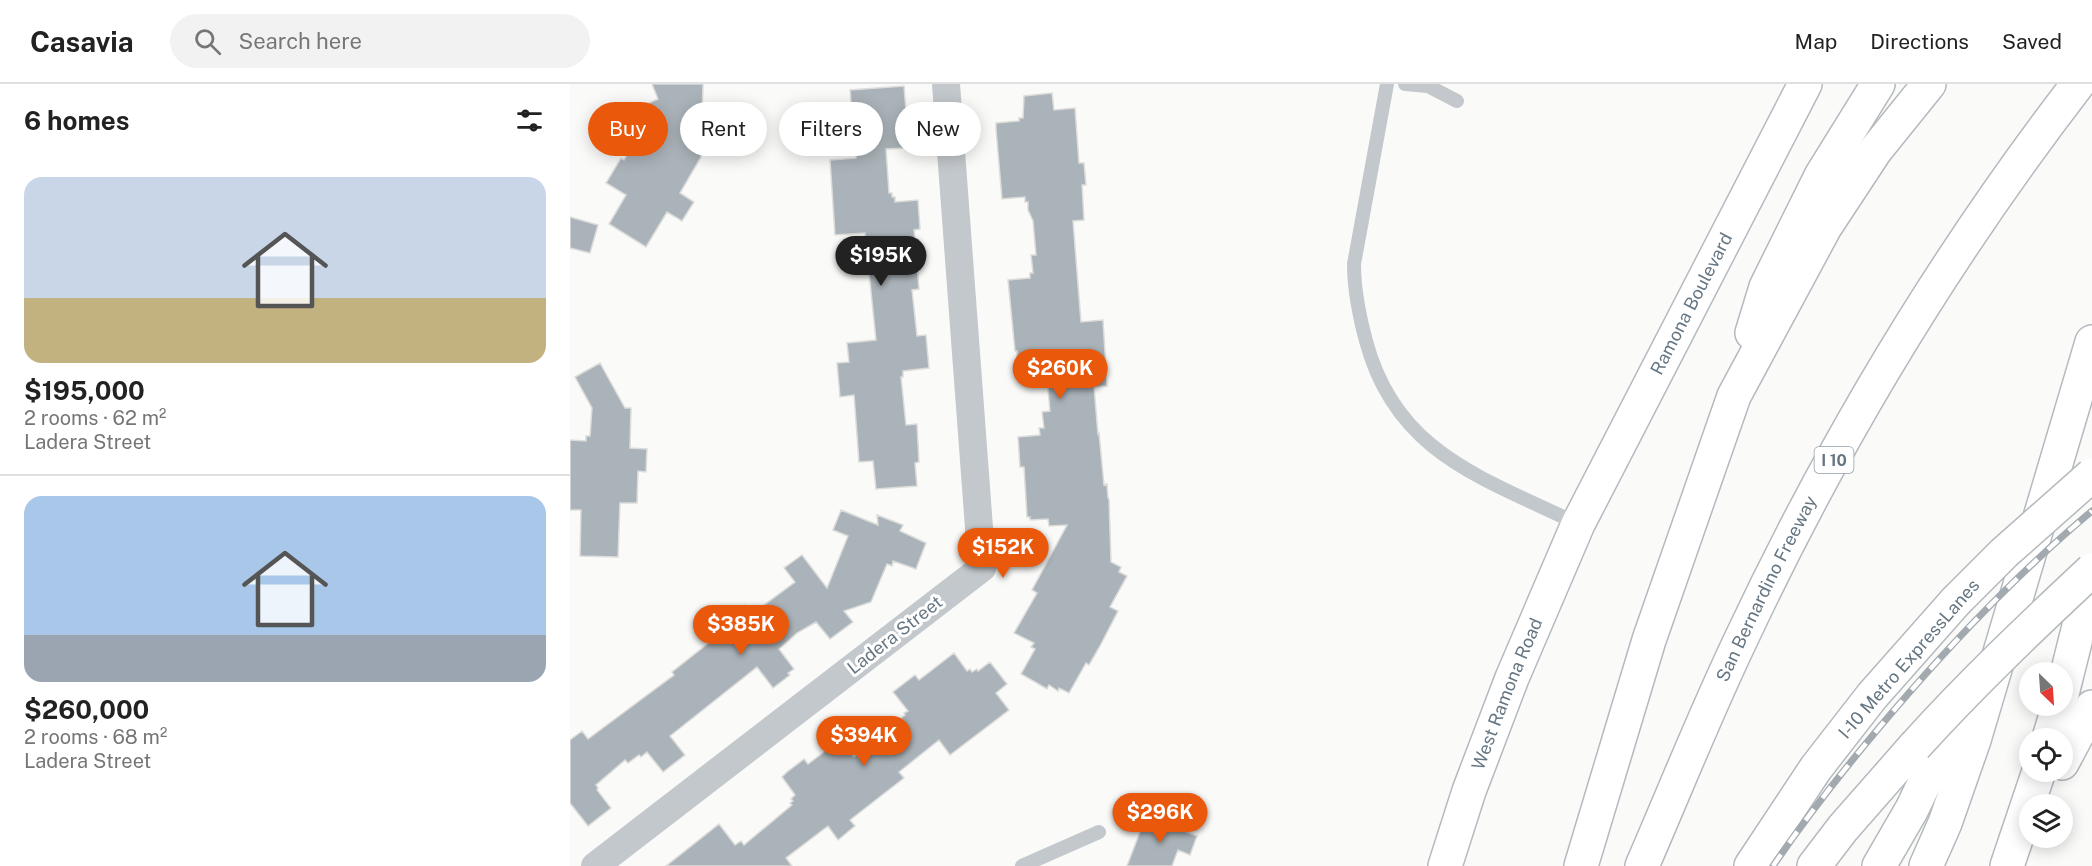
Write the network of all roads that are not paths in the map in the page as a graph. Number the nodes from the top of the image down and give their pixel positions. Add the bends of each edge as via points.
1 (946, 84) edge
2 (1387, 84) edge
3 (1405, 84) edge
4 (1805, 84) edge
5 (1878, 84) edge
6 (1929, 84) edge
7 (2078, 84) edge
8 (1457, 101) dead end
9 (2092, 342) edge
10 (1734, 396) junction
11 (2064, 432) junction
12 (2092, 475) edge
13 (1578, 524) junction
14 (2092, 572) edge
15 (2070, 662) edge
16 (2092, 707) edge
17 (2073, 742) edge
18 (2035, 782) edge
19 (1099, 832) dead end
20 (2022, 848) edge
21 (595, 866) edge
22 (1022, 866) edge
23 (1445, 866) edge
24 (1581, 866) edge
25 (1642, 866) edge
26 (1751, 866) edge
27 (1814, 866) edge
28 (1879, 866) edge
29 (1926, 866) edge
30 (2007, 866) edge
31 (2013, 866) edge

1 - 21 street, Ladera Street via 982,568
2 - 13 lane via 1354,264 1357,311 1371,361 1405,421 1434,448 1471,472
3 - 8 lane via 1428,86
4 - 13 main road, Ramona Boulevard
5 - 10 main road via 1821,176 1766,287
6 - 10 main road via 1875,151 1825,227
7 - 25 main road, San Bernardino Freeway / I 10 via 1969,234 1846,438 1742,637
9 - 11 main road
10 - 24 main road via 1649,640
11 - 28 main road via 1989,648 1912,809
11 - 29 main road via 1974,740
12 - 26 main road, I-10 Metro ExpressLanes, bridge via 1956,601 1872,696 1816,768
13 - 23 main road, West Ramona Road via 1512,678
14 - 15 main road
14 - 27 main road, bridge via 1956,700
16 - 17 main road
18 - 30 main road
19 - 22 lane
20 - 31 main road

